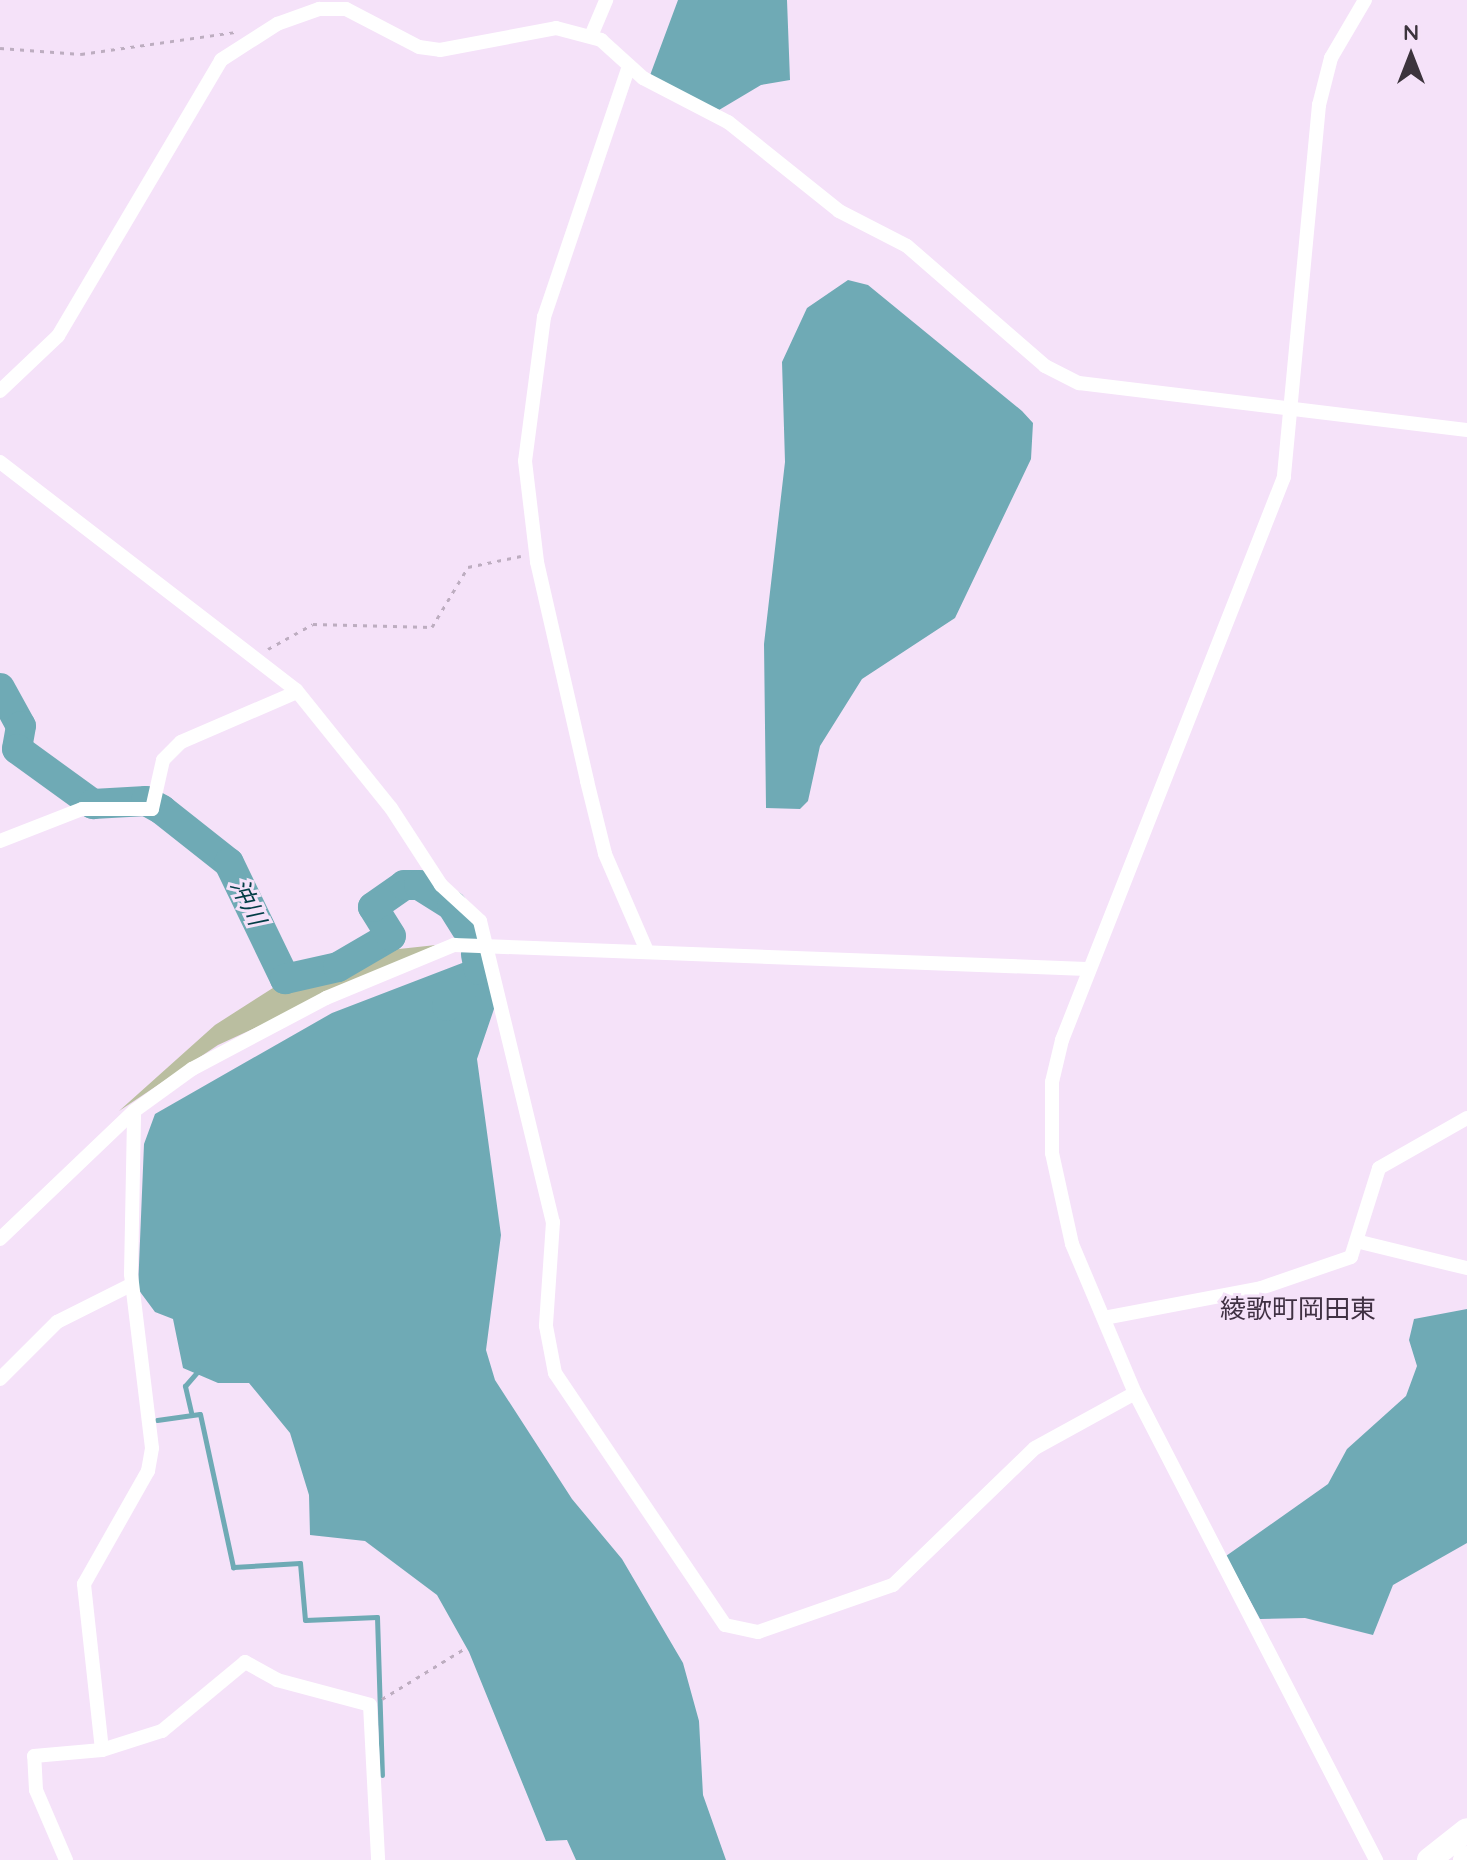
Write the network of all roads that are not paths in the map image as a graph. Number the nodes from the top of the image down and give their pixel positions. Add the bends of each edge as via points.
1 (606, 0) edge
2 (1365, 0) edge
3 (591, 36) junction
4 (629, 66) junction
5 (0, 391) edge
6 (1295, 414) junction
7 (1467, 430) edge
8 (0, 462) edge
9 (297, 692) junction
10 (0, 841) edge
11 (486, 942) junction
12 (647, 951) junction
13 (1087, 969) junction
14 (134, 1111) junction
15 (1467, 1118) edge
16 (0, 1239) edge
17 (1360, 1242) junction
18 (1467, 1268) edge
19 (131, 1285) junction
20 (1104, 1318) junction
21 (0, 1379) edge
22 (1135, 1393) junction
23 (102, 1750) junction
24 (1467, 1830) edge
25 (66, 1860) edge
26 (378, 1860) edge
27 (1376, 1860) edge
28 (1429, 1860) edge

1 - 3 street
2 - 6 street via 1331,58 1319,105 1300,258
3 - 4 street
3 - 5 street via 533,30 440,50 419,47 346,9 319,9 247,37 221,60 58,336
4 - 6 street via 705,106 788,176 907,246 1045,366 1079,383
4 - 12 street via 544,317 525,461 537,554 605,854
6 - 7 street
6 - 13 street via 1284,477
8 - 9 street
9 - 10 street via 181,742 163,760 154,805 82,809
9 - 11 street via 375,786 441,885 480,921
11 - 12 street
11 - 14 street via 454,945 326,998 192,1069
11 - 22 street via 553,1222 546,1326 555,1373 725,1625 758,1632 893,1585 1035,1448
12 - 13 street
13 - 20 street via 1052,1082 1052,1153 1072,1244
14 - 16 street
14 - 19 street
15 - 17 street via 1379,1168
17 - 18 street
17 - 20 street via 1351,1257 1261,1288
19 - 21 street via 57,1322
19 - 23 street via 152,1459 84,1584
20 - 22 street
22 - 27 street
23 - 25 street via 34,1756 36,1790
23 - 26 street via 162,1731 245,1662 277,1680 370,1705
24 - 28 highway

